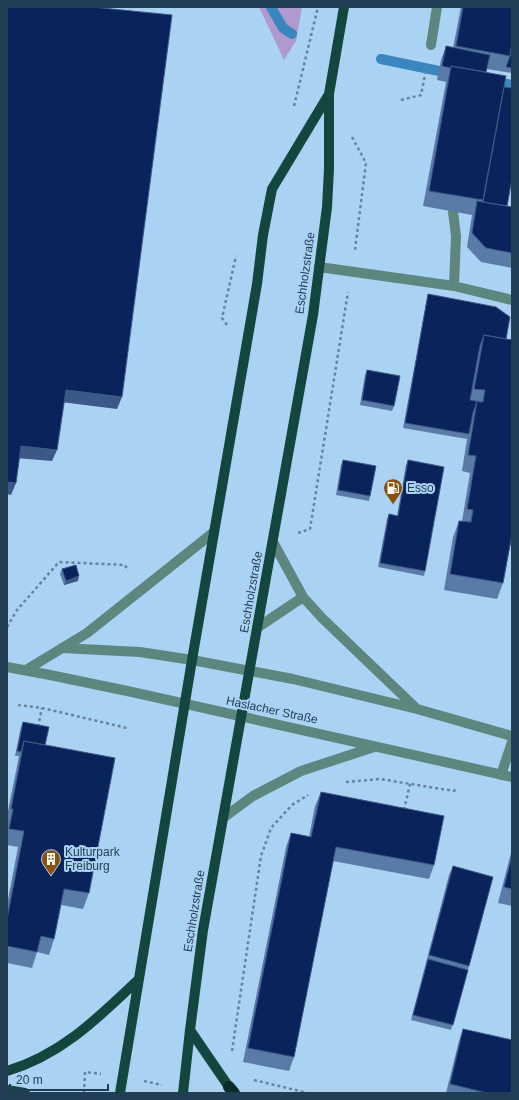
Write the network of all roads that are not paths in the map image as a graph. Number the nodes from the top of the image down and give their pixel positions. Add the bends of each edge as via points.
1 (344, 7) edge
2 (437, 7) edge
3 (431, 45) dead end
4 (329, 94) junction
5 (453, 212) edge
6 (319, 267) junction
7 (454, 286) junction
8 (512, 300) edge
9 (214, 532) junction
10 (273, 542) junction
11 (303, 597) junction
12 (257, 628) junction
13 (62, 648) junction
14 (192, 660) junction
15 (7, 667) edge
16 (26, 670) junction
17 (249, 671) junction
18 (186, 704) junction
19 (417, 709) junction
20 (241, 717) junction
21 (512, 736) edge
22 (512, 742) edge
23 (375, 747) junction
24 (501, 775) junction
25 (512, 777) edge
26 (223, 818) junction
27 (138, 980) junction
28 (190, 1030) junction
29 (7, 1071) edge
30 (7, 1090) edge
31 (232, 1090) edge
32 (184, 1091) edge
33 (26, 1093) edge
34 (120, 1093) edge

1 - 4 main road, Eschholzstraße
2 - 3 street
4 - 6 main road, Eschholzstraße via 327,207
4 - 9 main road, Eschholzstraße via 272,189
5 - 7 street via 456,236
6 - 7 street
6 - 10 main road, Eschholzstraße
7 - 8 street
9 - 13 street via 87,633
9 - 14 main road, Eschholzstraße
10 - 11 street
10 - 12 main road, Eschholzstraße
11 - 12 street
11 - 19 street
12 - 17 main road, Eschholzstraße
13 - 14 street via 140,652
13 - 16 street
14 - 17 street
14 - 18 main road, Eschholzstraße
15 - 16 street, Haslacher Straße
16 - 18 street, Haslacher Straße
17 - 19 street via 294,679
17 - 20 main road, Eschholzstraße
18 - 20 street, Haslacher Straße
18 - 27 main road, Eschholzstraße
19 - 21 street
20 - 23 street, Haslacher Straße
20 - 26 main road, Eschholzstraße
22 - 24 street
23 - 24 street, Haslacher Straße
23 - 26 street via 300,770 253,796
24 - 25 street, Haslacher Straße
26 - 28 main road, Eschholzstraße via 203,930
27 - 29 main road via 91,1024 66,1043 23,1066
27 - 34 main road, Eschholzstraße
28 - 31 main road
28 - 32 main road, Eschholzstraße
30 - 33 main road

